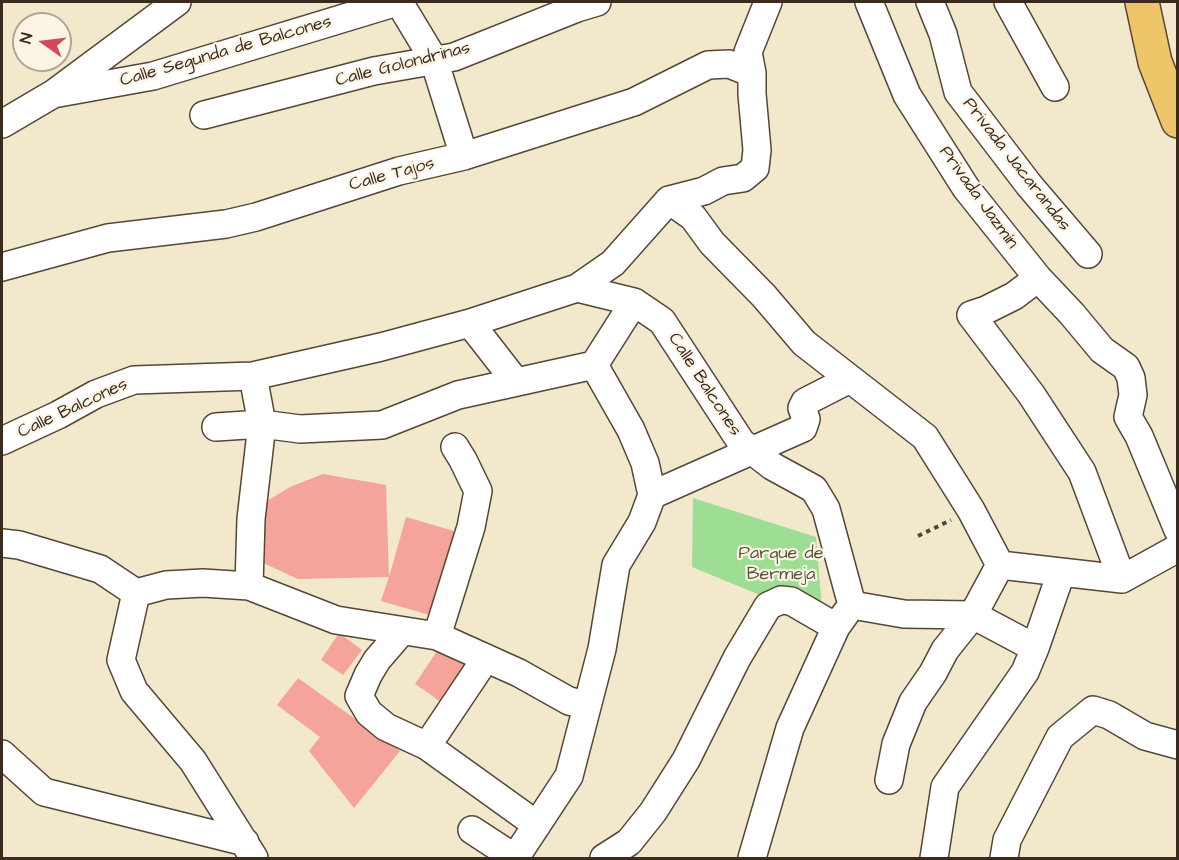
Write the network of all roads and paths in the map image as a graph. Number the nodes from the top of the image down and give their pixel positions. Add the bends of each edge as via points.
1 (177, 2) edge
2 (398, 2) edge
3 (597, 2) edge
4 (768, 2) edge
5 (868, 2) edge
6 (930, 2) edge
7 (1008, 2) edge
8 (1142, 2) edge
9 (543, 11) edge
10 (434, 60) junction
11 (750, 62) junction
12 (1055, 87) dead end
13 (53, 94) junction
14 (204, 115) dead end
15 (1178, 121) edge
16 (2, 124) edge
17 (464, 156) junction
18 (669, 200) junction
19 (1088, 255) dead end
20 (2, 267) edge
21 (1038, 278) junction
22 (577, 288) junction
23 (634, 302) junction
24 (470, 323) junction
25 (594, 365) junction
26 (253, 376) junction
27 (850, 379) junction
28 (516, 382) junction
29 (262, 424) junction
30 (216, 427) dead end
31 (2, 441) edge
32 (455, 447) dead end
33 (751, 450) junction
34 (652, 495) junction
35 (971, 510) junction
36 (1178, 530) edge
37 (918, 536) dead end
38 (2, 543) edge
39 (1178, 548) edge
40 (1000, 565) junction
41 (1060, 573) junction
42 (1122, 579) junction
43 (249, 586) junction
44 (136, 593) junction
45 (852, 605) junction
46 (973, 615) junction
47 (836, 627) junction
48 (402, 631) junction
49 (437, 636) junction
50 (1035, 648) junction
51 (486, 658) junction
52 (587, 705) junction
53 (1178, 745) edge
54 (427, 746) junction
55 (2, 754) edge
56 (889, 780) dead end
57 (537, 825) junction
58 (472, 830) dead end
59 (250, 850) edge
60 (515, 858) edge
61 (604, 858) edge
62 (752, 858) edge
63 (934, 858) edge
64 (1004, 858) edge

1 - 13 street
2 - 10 street
2 - 13 street, Calle Segunda de Balcones via 153,76
3 - 9 street, Calle Golondrinas
4 - 11 street
5 - 21 street, Privada Jazmín via 907,95 966,188
6 - 19 street, Privada Jacarandas via 958,92
7 - 12 street
8 - 15 main road via 1155,62
9 - 10 street, Calle Golondrinas via 454,57
10 - 14 street, Calle Golondrinas
10 - 17 street
11 - 17 street, Calle Tajos via 708,65 634,102
11 - 18 street via 757,150 754,168 743,178
13 - 16 street
17 - 20 street, Calle Tajos via 399,171 226,224 108,238
18 - 22 street, Calle Balcones via 613,263
18 - 27 street via 693,217 804,343
21 - 36 street, Privada Jazmín via 1102,350 1126,367 1133,395 1128,417
21 - 42 street via 1014,296 971,315 1031,394 1082,472
22 - 23 street, Calle Balcones
22 - 24 street, Calle Balcones
23 - 25 street
23 - 33 street, Calle Balcones via 662,321 741,442
24 - 26 street, Calle Balcones
24 - 28 street
25 - 28 street
25 - 34 street via 631,430 645,463
26 - 29 street
26 - 31 street, Calle Balcones via 134,380 96,394
27 - 33 street via 805,402 803,428
27 - 35 street via 925,437
28 - 29 street via 458,395 382,425 300,429
29 - 30 street
29 - 43 street via 251,519
32 - 49 street via 478,490 471,527
33 - 34 street
33 - 45 street, Calle Balcones via 814,489 826,508
34 - 52 street via 642,522 616,565 602,649
35 - 37 path
35 - 40 street
38 - 44 street via 100,569
39 - 42 street
40 - 41 street
40 - 46 street
41 - 42 street
41 - 50 street
43 - 44 street via 166,585
43 - 48 street via 336,620
44 - 59 street via 121,660 134,692 193,761
45 - 46 street via 904,614
45 - 47 street
46 - 50 street
46 - 56 street via 945,650 913,702 896,744
47 - 61 street via 792,602 781,600 768,606 686,760 653,812 629,842
47 - 62 street via 790,728
48 - 49 street
48 - 54 street via 377,660 359,696 369,713 386,727
49 - 51 street
50 - 63 street via 1025,672 945,787
51 - 52 street via 569,701
51 - 54 street
52 - 57 street via 569,776
53 - 64 street via 1145,736 1094,710 1060,737 1007,840
54 - 57 street
55 - 59 street via 44,792
57 - 60 street
58 - 60 street

